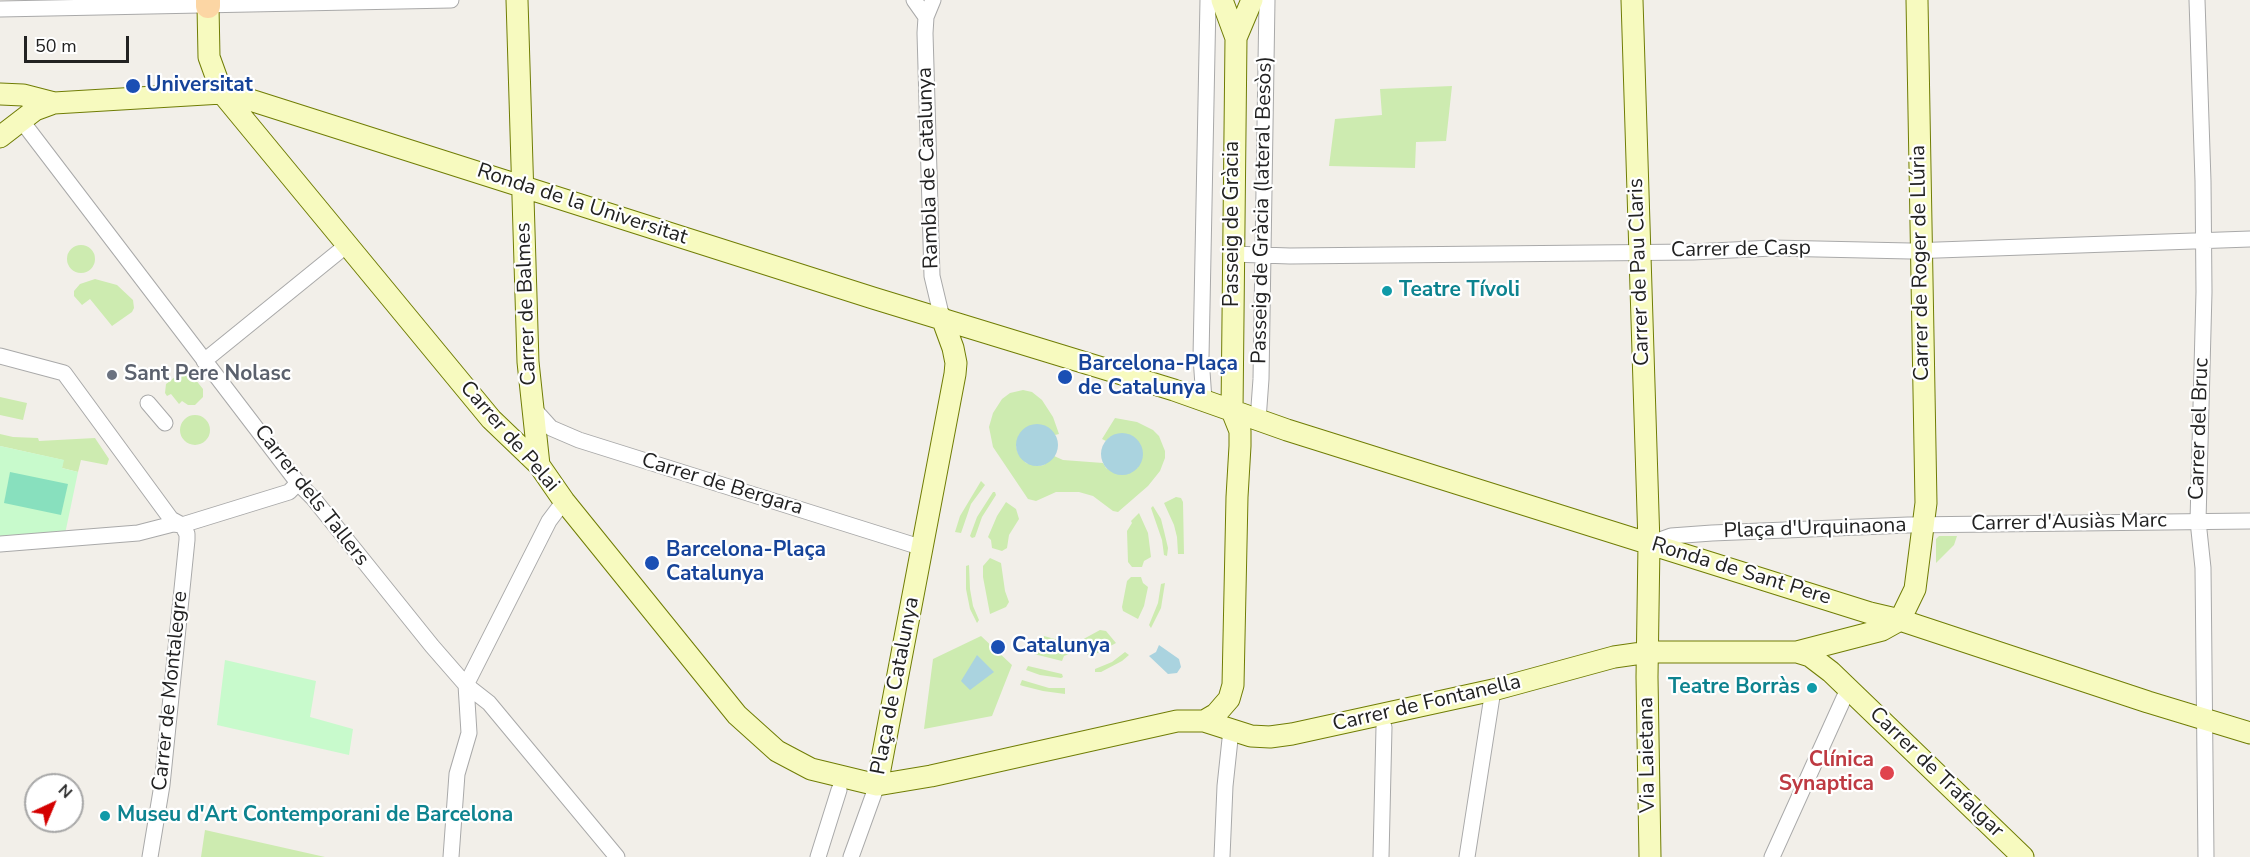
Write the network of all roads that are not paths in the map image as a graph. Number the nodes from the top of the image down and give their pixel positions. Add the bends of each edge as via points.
1 (451, 0) edge
2 (518, 0) edge
3 (914, 0) edge
4 (933, 0) edge
5 (1208, 0) edge
6 (1222, 0) edge
7 (1252, 0) edge
8 (1267, 0) edge
9 (1632, 0) edge
10 (1917, 0) edge
11 (2197, 0) edge
12 (208, 3) edge
13 (0, 9) edge
14 (926, 17) junction
15 (1236, 38) junction
16 (222, 93) junction
17 (0, 94) edge
18 (54, 103) junction
19 (21, 120) junction
20 (0, 137) edge
21 (523, 187) junction
22 (2250, 239) edge
23 (2204, 241) junction
24 (347, 245) junction
25 (1920, 250) junction
26 (1640, 252) junction
27 (1232, 254) junction
28 (1264, 254) junction
29 (942, 318) junction
30 (0, 356) edge
31 (204, 361) junction
32 (1204, 400) junction
33 (148, 403) dead end
34 (531, 405) junction
35 (1232, 411) junction
36 (165, 423) dead end
37 (1249, 425) junction
38 (538, 465) junction
39 (298, 483) junction
40 (564, 501) junction
41 (2198, 521) junction
42 (2250, 521) edge
43 (182, 525) junction
44 (1924, 525) junction
45 (0, 544) edge
46 (1649, 544) junction
47 (923, 548) junction
48 (1900, 620) junction
49 (1649, 652) junction
50 (1797, 652) junction
51 (466, 685) junction
52 (1493, 690) junction
53 (1842, 700) junction
54 (2205, 718) junction
55 (1204, 721) junction
56 (1384, 727) dead end
57 (1231, 730) junction
58 (2250, 733) edge
59 (877, 785) junction
60 (839, 790) dead end
61 (150, 857) edge
62 (451, 857) edge
63 (617, 857) edge
64 (818, 857) edge
65 (851, 857) edge
66 (1221, 857) edge
67 (1381, 857) edge
68 (1467, 857) edge
69 (1650, 857) edge
70 (1772, 857) edge
71 (2023, 857) edge
72 (2206, 857) edge

1 - 12 street
2 - 21 main road, Carrer de Balmes
3 - 14 street
4 - 14 street, Rambla de Catalunya
5 - 32 street
6 - 15 main road, Passeig de Gràcia
7 - 15 main road, Passeig de Gràcia
8 - 28 street, Passeig de Gràcia (lateral Besòs)
9 - 26 main road, Carrer de Pau Claris
10 - 25 main road, Carrer de Roger de Llúria
11 - 23 street, Carrer del Bruc
12 - 13 street
12 - 16 main road, Carrer de Pelai via 209,57
14 - 29 street, Rambla de Catalunya via 932,276
15 - 27 main road, Passeig de Gràcia
16 - 18 main road, Ronda de la Universitat
16 - 21 main road, Ronda de la Universitat
16 - 24 main road, Carrer de Pelai
17 - 18 main road
18 - 19 main road
19 - 20 main road
19 - 31 street, Carrer dels Tallers
21 - 29 main road, Ronda de la Universitat
21 - 34 main road, Carrer de Balmes
22 - 23 street, Carrer de Casp
23 - 25 street, Carrer de Casp
23 - 41 street, Carrer del Bruc
24 - 31 street
24 - 38 main road, Carrer de Pelai via 498,427
25 - 26 street, Carrer de Casp via 1772,248
25 - 44 main road, Carrer de Roger de Llúria
26 - 28 street, Carrer de Casp
26 - 46 main road, Carrer de Pau Claris
27 - 28 street, Carrer de Casp
27 - 35 main road, Passeig de Gràcia
28 - 37 street, Passeig de Gràcia (lateral Besòs) via 1261,389
29 - 32 main road
29 - 47 main road, Plaça de Catalunya via 956,363
30 - 43 street via 64,373 171,519
31 - 39 street, Carrer dels Tallers
32 - 35 main road
33 - 36 street
34 - 38 main road, Carrer de Balmes
34 - 47 street, Carrer de Bergara via 550,428 579,440
35 - 37 main road, Ronda de Sant Pere
37 - 46 main road, Ronda de Sant Pere
37 - 55 main road via 1233,685 1224,707
38 - 40 main road, Carrer de Pelai
39 - 43 street via 289,492
39 - 51 street, Carrer dels Tallers
40 - 51 street via 549,521
40 - 59 main road, Carrer de Pelai via 749,727 777,751 811,769
41 - 42 street, Carrer d'Ausiàs Marc
41 - 44 street, Carrer d'Ausiàs Marc
41 - 54 street, Carrer del Bruc via 2203,568
43 - 45 street via 138,533
43 - 61 street, Carrer de Montalegre via 187,534 162,785
44 - 46 street, Plaça d'Urquinaona via 1712,533 1671,536
44 - 48 main road, Plaça d'Urquinaona via 1915,589
46 - 48 main road, Ronda de Sant Pere
46 - 49 main road
47 - 59 main road, Plaça de Catalunya
48 - 50 main road via 1881,630
48 - 54 main road, Ronda de Sant Pere
49 - 50 main road
49 - 52 main road, Carrer de Fontanella via 1614,657
49 - 69 main road, Via Laietana
50 - 53 main road via 1817,660
51 - 62 street via 469,733 457,774
51 - 63 street, Carrer dels Tallers via 489,703
52 - 57 main road, Carrer de Fontanella via 1292,734 1260,737
52 - 68 street
53 - 70 street
53 - 71 main road, Carrer de Trafalgar
54 - 58 main road, Ronda de Sant Pere
54 - 72 street, Carrer del Bruc
55 - 57 main road, Carrer de Fontanella
55 - 59 main road, Plaça de Catalunya via 1177,721 932,777
56 - 67 street
57 - 66 street
59 - 65 street
60 - 64 street

